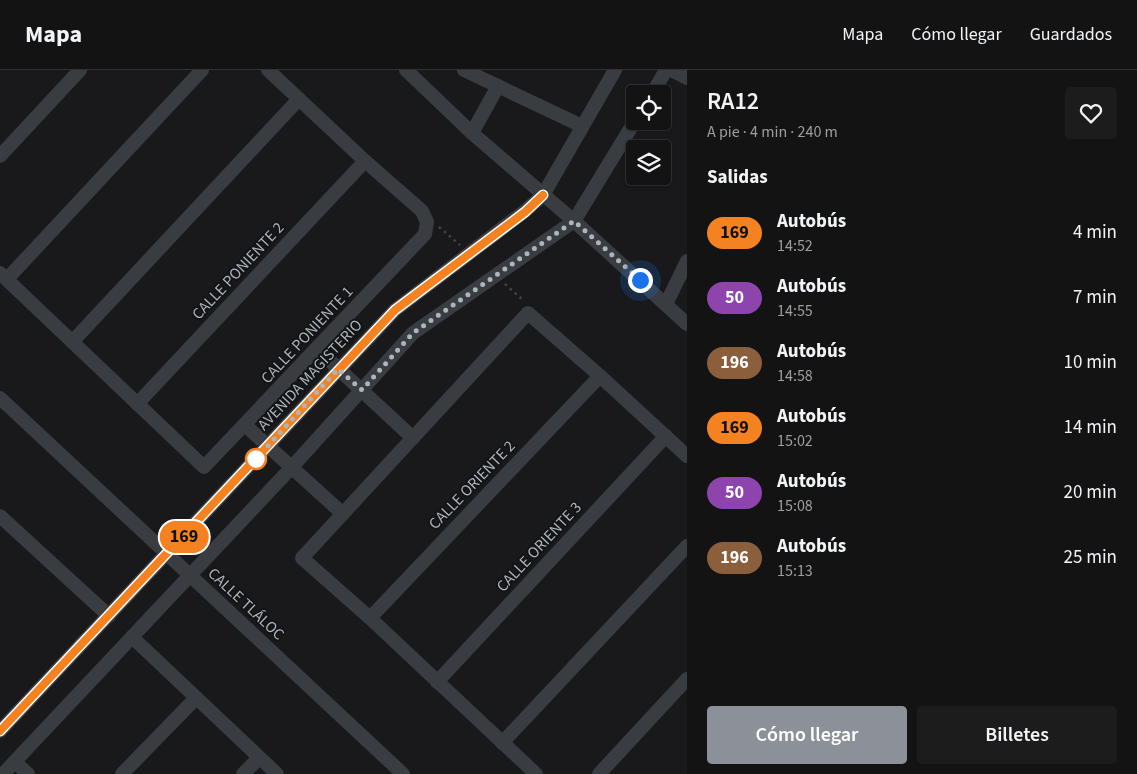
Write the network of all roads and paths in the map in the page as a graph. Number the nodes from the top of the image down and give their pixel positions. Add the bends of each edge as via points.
1 (80, 70) edge
2 (202, 70) edge
3 (268, 70) edge
4 (406, 70) edge
5 (464, 70) edge
6 (615, 70) edge
7 (666, 70) edge
8 (671, 70) edge
9 (687, 78) edge
10 (657, 85) edge
11 (498, 86) junction
12 (299, 99) junction
13 (582, 126) junction
14 (630, 130) edge
15 (472, 133) junction
16 (0, 156) edge
17 (365, 161) junction
18 (543, 195) junction
19 (574, 221) junction
20 (427, 222) junction
21 (470, 254) junction
22 (687, 261) edge
23 (3, 276) edge
24 (495, 276) junction
25 (666, 304) junction
26 (525, 306) junction
27 (687, 324) edge
28 (73, 341) junction
29 (317, 349) junction
30 (338, 369) junction
31 (600, 376) junction
32 (362, 390) junction
33 (0, 398) edge
34 (137, 404) junction
35 (245, 425) junction
36 (666, 436) junction
37 (413, 438) junction
38 (268, 446) junction
39 (687, 456) edge
40 (292, 467) junction
41 (343, 514) junction
42 (0, 516) edge
43 (687, 546) edge
44 (168, 554) junction
45 (190, 575) junction
46 (109, 616) junction
47 (370, 618) junction
48 (132, 637) junction
49 (687, 679) edge
50 (437, 682) junction
51 (196, 698) junction
52 (0, 731) edge
53 (502, 743) junction
54 (259, 758) junction
55 (15, 762) junction
56 (3, 774) edge
57 (28, 774) edge
58 (122, 774) edge
59 (243, 774) edge
60 (276, 774) edge
61 (403, 774) edge
62 (536, 774) edge
63 (599, 774) edge

1 - 16 street
2 - 23 street
3 - 12 street
4 - 15 street
5 - 11 street
6 - 13 street, AVENIDA MAGISTERIO
7 - 10 street
8 - 9 street
11 - 13 street
11 - 15 street
12 - 17 street
12 - 28 street
13 - 18 street, AVENIDA MAGISTERIO
14 - 19 street
15 - 18 street
17 - 20 street via 422,211
17 - 34 street, CALLE PONIENTE 2
18 - 19 street
18 - 21 street, AVENIDA MAGISTERIO
19 - 24 street
19 - 25 street
20 - 21 path via 442,229
20 - 29 street, CALLE PONIENTE 1 via 425,234
21 - 30 street, AVENIDA MAGISTERIO via 395,310
22 - 25 street
23 - 28 street
24 - 26 path
24 - 32 street via 413,333
25 - 27 street
26 - 31 street
26 - 37 street
28 - 34 street
29 - 30 street
29 - 35 street, CALLE PONIENTE 1
30 - 32 street
30 - 38 street, AVENIDA MAGISTERIO
31 - 36 street
31 - 47 street, CALLE ORIENTE 2
32 - 37 street
32 - 40 street
33 - 44 street, CALLE TLÁLOC
34 - 35 street, CALLE PONIENTE 1 via 204,467
35 - 38 street
36 - 39 street
36 - 50 street, CALLE ORIENTE 3
37 - 41 street
38 - 40 street
38 - 44 street, AVENIDA MAGISTERIO
40 - 41 street
40 - 45 street
41 - 47 street via 302,558
42 - 46 street
43 - 53 street
44 - 45 street, CALLE TLÁLOC
44 - 46 street, AVENIDA MAGISTERIO
45 - 48 street
45 - 61 street, CALLE TLÁLOC
46 - 52 street, AVENIDA MAGISTERIO
47 - 50 street
48 - 51 street
48 - 55 street
49 - 63 street
50 - 53 street
51 - 54 street
51 - 58 street
53 - 62 street
54 - 59 street
54 - 60 street
55 - 56 street
55 - 57 street

